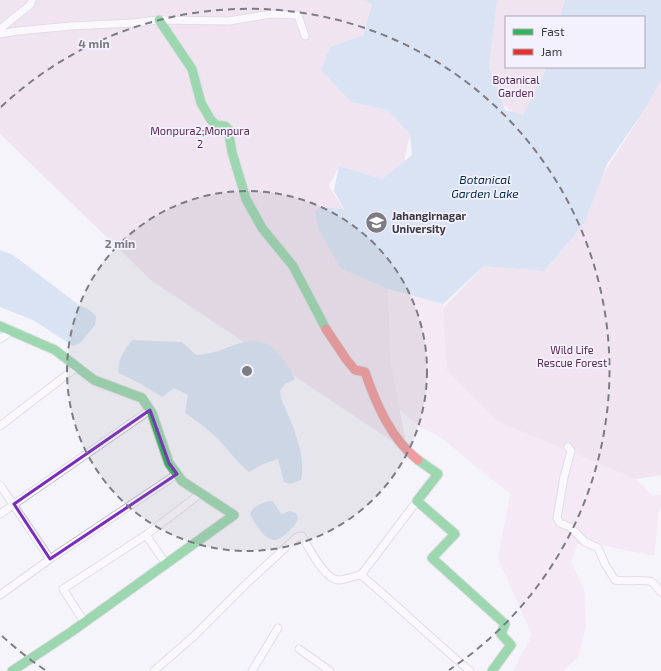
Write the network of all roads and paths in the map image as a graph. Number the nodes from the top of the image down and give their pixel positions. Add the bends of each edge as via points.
1 (32, 0) edge
2 (159, 20) junction
3 (0, 29) edge
4 (0, 34) edge
5 (305, 36) dead end
6 (0, 326) edge
7 (12, 331) junction
8 (0, 339) edge
9 (77, 367) junction
10 (150, 410) junction
11 (0, 426) edge
12 (568, 447) dead end
13 (177, 474) junction
14 (0, 484) edge
15 (201, 493) junction
16 (416, 501) junction
17 (14, 504) junction
18 (0, 514) edge
19 (146, 535) junction
20 (50, 559) junction
21 (166, 564) junction
22 (361, 575) junction
23 (661, 592) edge
24 (0, 595) edge
25 (85, 623) junction
26 (278, 628) dead end
27 (299, 649) dead end
28 (12, 671) edge
29 (154, 671) edge
30 (252, 671) edge
31 (330, 671) edge
32 (470, 671) edge
33 (492, 671) edge

1 - 3 street via 30,5
2 - 4 street
2 - 5 street via 229,21 271,14 298,16
2 - 16 street via 192,69 201,103 211,120 216,125 228,129 246,199 262,228 293,266 327,330 346,359 355,370 365,372 382,414 398,438 407,450 438,474
6 - 7 street
7 - 8 street
7 - 9 street via 55,350
9 - 10 street via 94,380 142,398
9 - 11 street
10 - 13 street via 169,463
10 - 17 street
12 - 23 street via 571,451 557,518 560,523 570,527 585,542 598,548 615,580 652,582
13 - 15 street via 182,481
13 - 20 street
14 - 17 street
15 - 19 street
15 - 21 street via 234,515
16 - 22 street
16 - 33 street via 455,534 432,558 505,624 501,634 511,645
17 - 18 street
17 - 20 street
19 - 21 street
19 - 25 street via 63,590
20 - 24 street
21 - 25 street
22 - 29 street via 339,580 332,578 324,572 302,536 297,537
22 - 32 street
25 - 28 street
26 - 30 street
27 - 31 street

